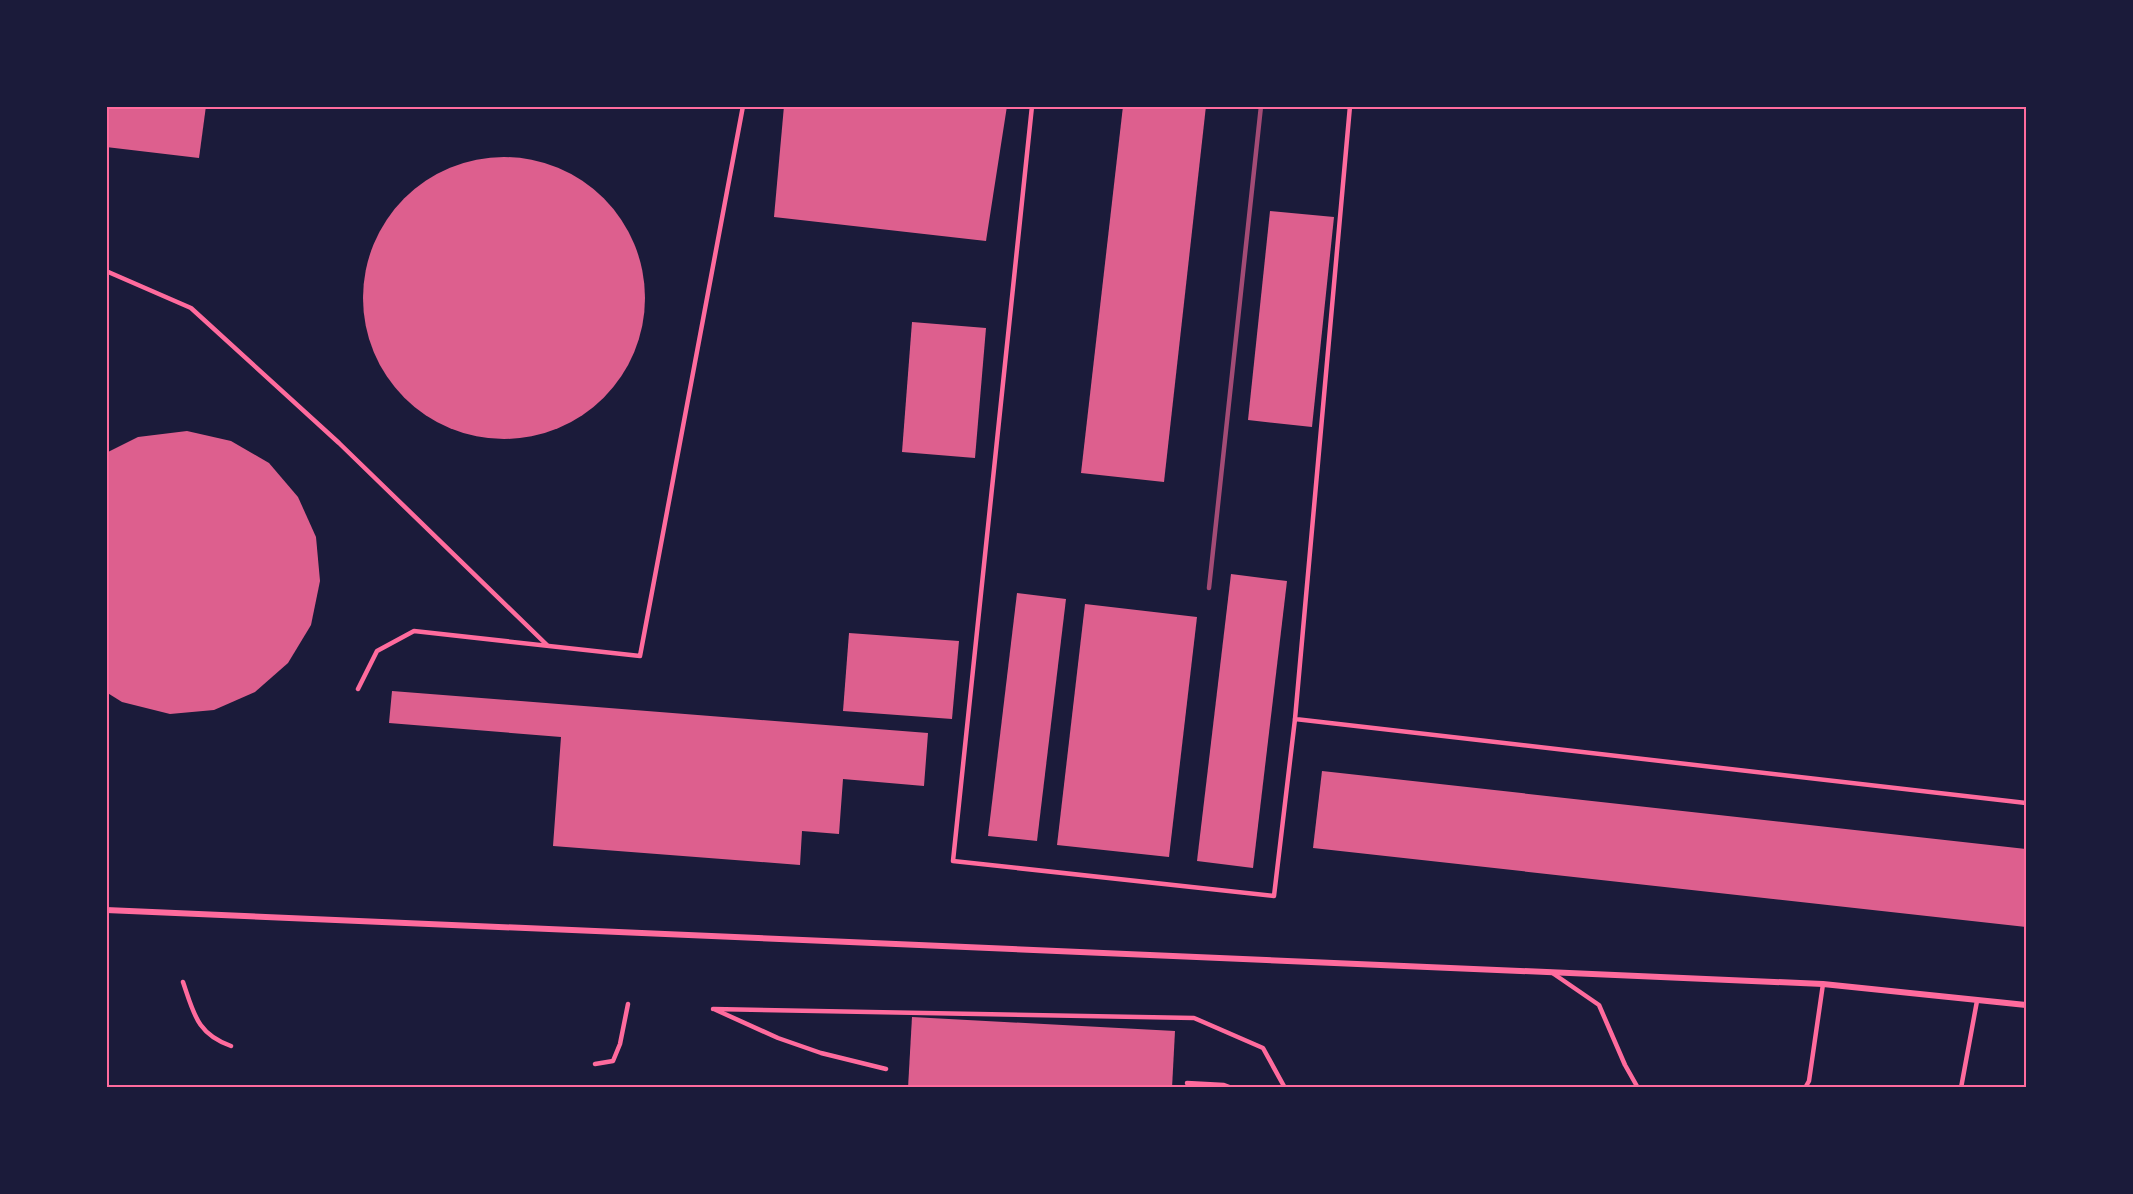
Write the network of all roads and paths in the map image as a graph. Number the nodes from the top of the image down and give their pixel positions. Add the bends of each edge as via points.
1 (743, 106) edge
2 (1032, 106) edge
3 (1350, 106) edge
4 (106, 271) edge
5 (548, 646) junction
6 (357, 689) dead end
7 (1294, 719) junction
8 (2026, 803) edge
9 (106, 910) edge
10 (1551, 972) junction
11 (183, 982) dead end
12 (1823, 984) junction
13 (1977, 1001) junction
14 (628, 1004) dead end
15 (2026, 1005) edge
16 (231, 1046) dead end
17 (595, 1064) dead end
18 (886, 1068) dead end
19 (1187, 1083) dead end
20 (1232, 1088) edge
21 (1285, 1088) edge
22 (1638, 1088) edge
23 (1805, 1088) edge
24 (1961, 1088) edge

1 - 5 lane via 639,656
2 - 7 lane via 953,861 1274,896
3 - 7 lane
4 - 5 lane via 191,308 339,442
5 - 6 lane via 414,631 376,651
7 - 8 lane
9 - 10 street
10 - 12 street
10 - 22 lane via 1599,1005
11 - 16 lane via 197,1023 215,1040
12 - 13 street
12 - 23 lane
13 - 15 street
13 - 24 lane
14 - 17 lane via 613,1061
18 - 21 lane via 821,1053 713,1008 1194,1018 1263,1048
19 - 20 lane

